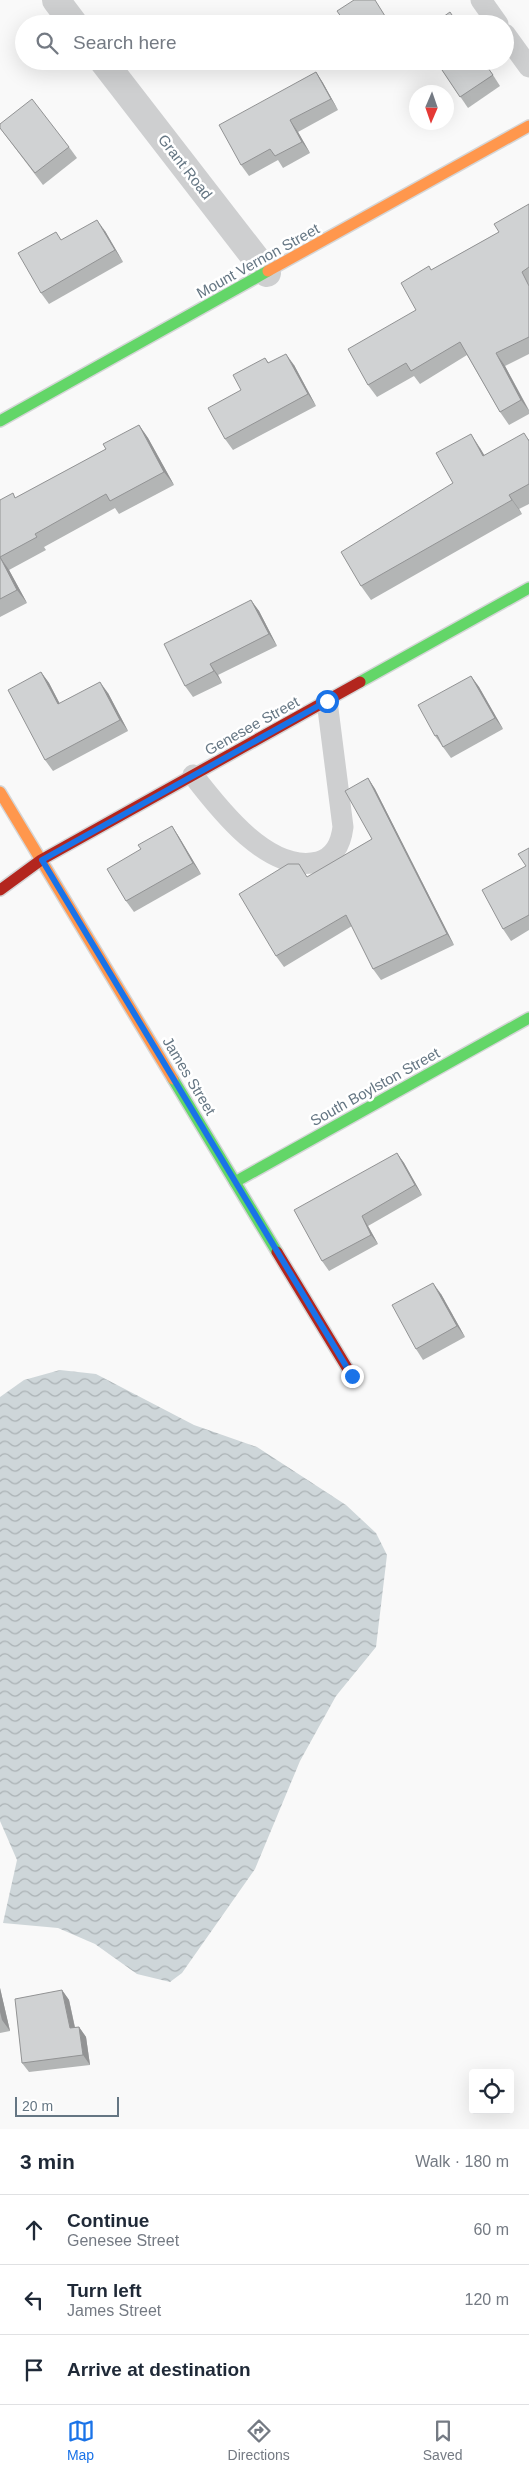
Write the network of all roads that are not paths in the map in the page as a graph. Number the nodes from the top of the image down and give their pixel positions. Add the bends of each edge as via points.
1 (56, 0) edge
2 (481, 0) edge
3 (67, 15) edge
4 (492, 15) edge
5 (514, 46) edge
6 (529, 67) edge
7 (110, 70) edge
8 (529, 126) edge
9 (267, 273) junction
10 (0, 421) edge
11 (529, 588) edge
12 (327, 701) junction
13 (193, 775) junction
14 (0, 792) edge
15 (42, 860) junction
16 (0, 890) edge
17 (529, 1018) edge
18 (235, 1182) junction
19 (352, 1376) dead end

1 - 3 street
2 - 4 lane
5 - 6 lane
7 - 9 street, Grant Road
8 - 9 street, Mount Vernon Street
9 - 10 street, Mount Vernon Street
11 - 12 street, Genesee Street
12 - 13 street, Genesee Street
12 - 13 lane via 343,827 338,846 323,860 302,864 264,848 229,818
13 - 15 street, Genesee Street
14 - 15 street, James Street
15 - 16 street, Genesee Street
15 - 18 street, James Street
17 - 18 street, South Boylston Street
18 - 19 street, James Street

